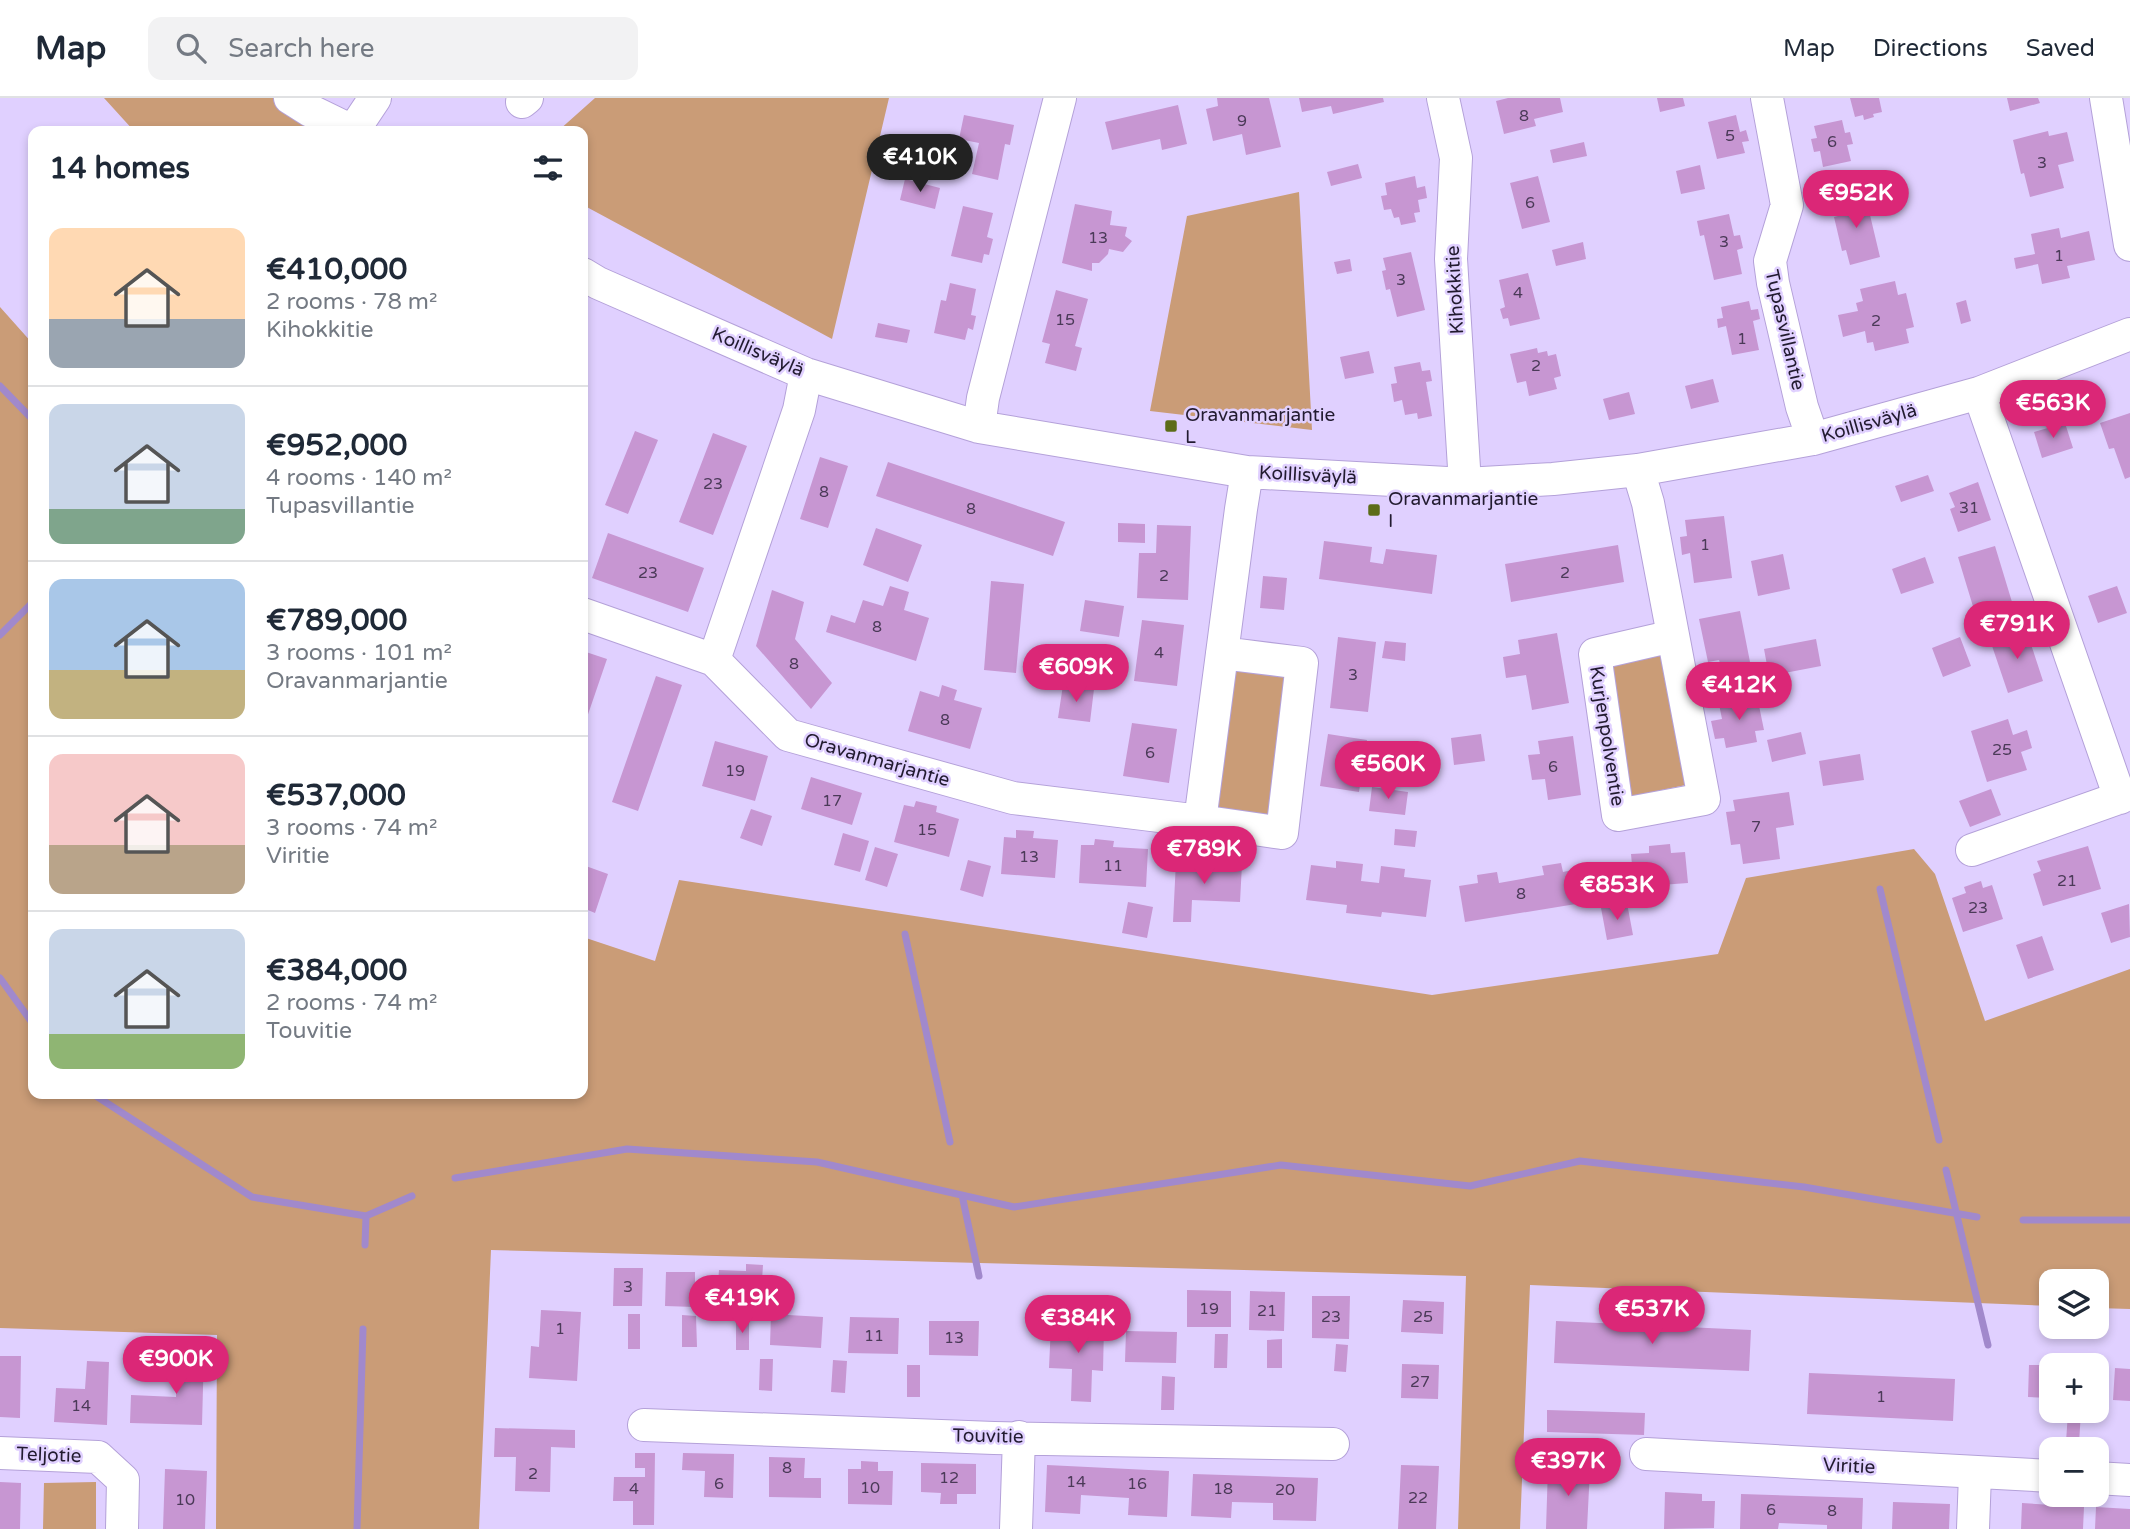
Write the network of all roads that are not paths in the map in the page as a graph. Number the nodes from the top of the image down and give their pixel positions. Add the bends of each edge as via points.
1 (290, 98) edge
2 (375, 98) edge
3 (1060, 98) edge
4 (1443, 98) edge
5 (1767, 98) edge
6 (2114, 106) edge
7 (343, 126) edge
8 (356, 126) edge
9 (2130, 245) edge
10 (588, 277) edge
11 (2130, 334) edge
12 (806, 373) junction
13 (1979, 393) junction
14 (979, 427) junction
15 (1813, 439) junction
16 (1638, 470) junction
17 (1247, 472) junction
18 (1465, 484) junction
19 (588, 616) edge
20 (1673, 636) junction
21 (1222, 653) junction
22 (715, 660) junction
23 (2125, 796) edge
24 (1200, 821) junction
25 (1972, 850) dead end
26 (643, 1425) dead end
27 (1020, 1437) junction
28 (1333, 1444) dead end
29 (0, 1453) edge
30 (1646, 1454) dead end
31 (1975, 1474) junction
32 (2039, 1476) edge
33 (2109, 1479) edge
34 (2130, 1480) edge
35 (122, 1529) edge
36 (1016, 1529) edge
37 (1973, 1529) edge

1 - 7 street
2 - 8 street
3 - 14 street
4 - 18 street, Kihokkitie via 1456,158 1451,259
5 - 15 street, Tupasvillantie via 1787,205 1770,261
6 - 9 street
10 - 12 street, Koillisväylä
11 - 13 street, Koillisväylä
12 - 14 street, Koillisväylä
12 - 22 street via 799,410
13 - 15 street, Koillisväylä
13 - 23 street
14 - 17 street, Koillisväylä
15 - 16 street, Koillisväylä
16 - 18 street, Koillisväylä
16 - 20 street, Kurjenpolventie
17 - 18 street, Koillisväylä
17 - 21 street
19 - 22 street
20 - 20 street, Kurjenpolventie via 1595,654 1618,815 1703,799
21 - 24 street
21 - 24 street, Oravanmarjantie via 1302,663 1282,833
22 - 24 street, Oravanmarjantie via 788,735 1013,799
23 - 25 street
26 - 27 street, Touvitie
27 - 28 street, Touvitie
27 - 36 street
29 - 35 street, Teljotie via 98,1457 123,1480
30 - 31 street, Viritie
31 - 32 street, Viritie
31 - 37 street
33 - 34 street

